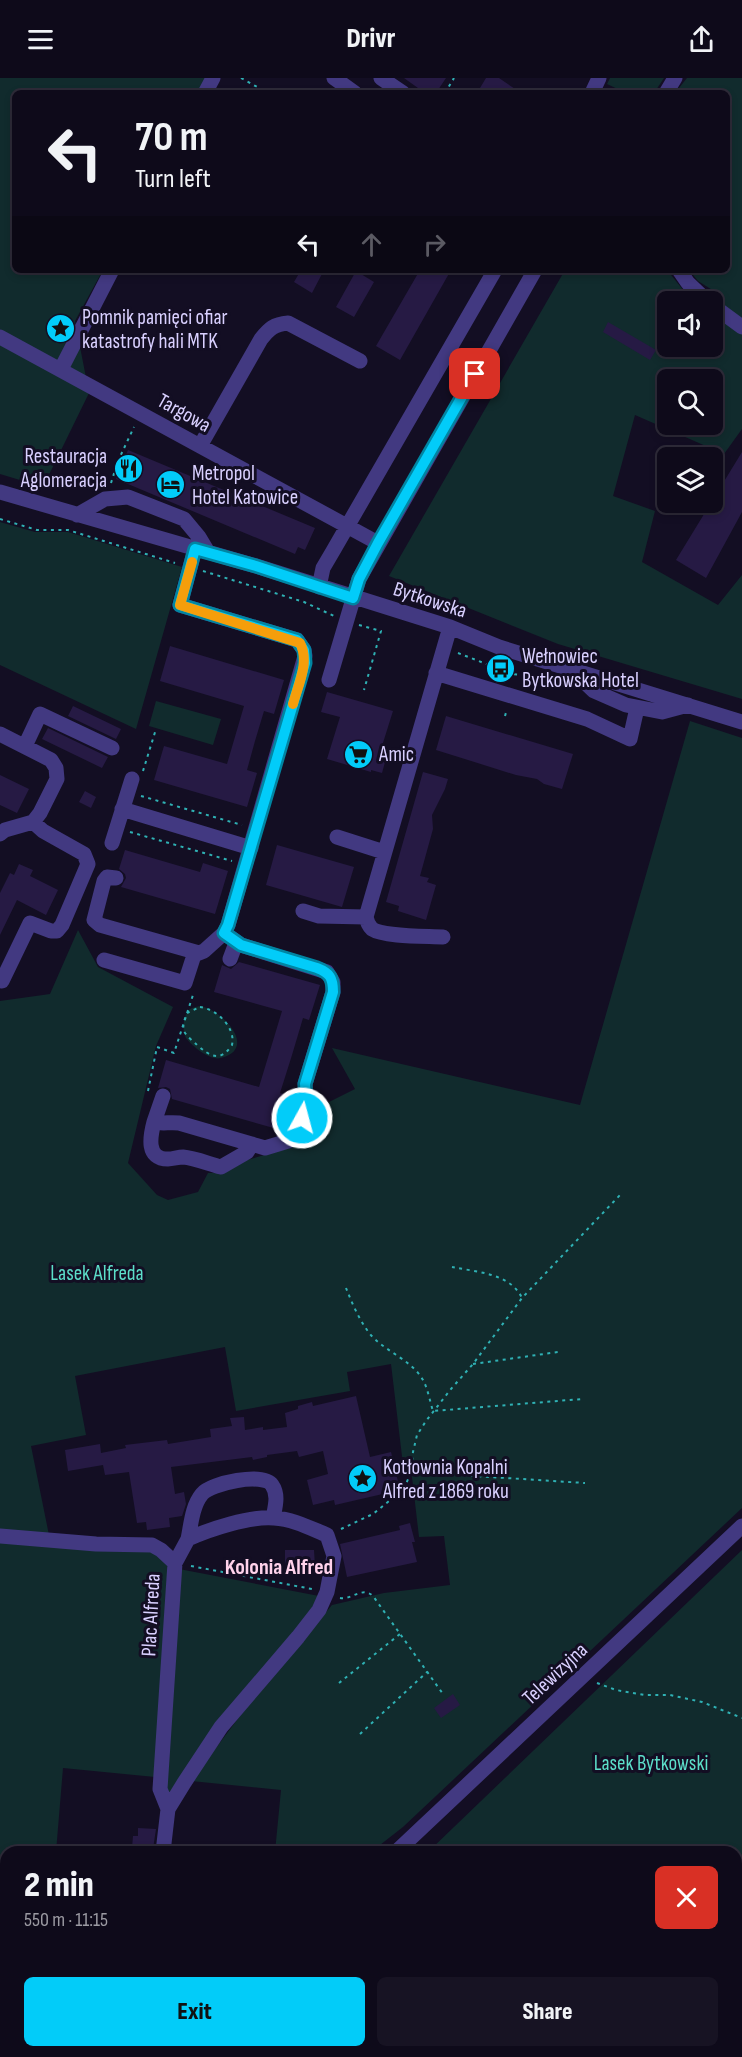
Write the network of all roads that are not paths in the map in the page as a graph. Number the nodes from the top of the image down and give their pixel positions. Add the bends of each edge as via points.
1 (334, 78) edge
2 (381, 78) edge
3 (352, 90) edge
4 (399, 90) edge
5 (110, 273) edge
6 (493, 273) edge
7 (533, 273) edge
8 (681, 273) edge
9 (696, 291) edge
10 (723, 314) edge
11 (742, 327) edge
12 (0, 337) edge
13 (360, 361) dead end
14 (61, 369) junction
15 (200, 446) junction
16 (0, 492) edge
17 (77, 515) junction
18 (347, 526) junction
19 (378, 543) junction
20 (202, 551) junction
21 (319, 587) junction
22 (353, 598) junction
23 (450, 627) junction
24 (571, 670) junction
25 (436, 673) junction
26 (329, 680) dead end
27 (688, 705) junction
28 (638, 708) junction
29 (742, 722) edge
30 (0, 734) edge
31 (25, 746) junction
32 (111, 748) dead end
33 (137, 777) road end
34 (122, 809) junction
35 (33, 822) junction
36 (0, 834) edge
37 (337, 837) dead end
38 (112, 843) dead end
39 (250, 848) junction
40 (384, 852) junction
41 (116, 878) dead end
42 (303, 911) dead end
43 (366, 916) junction
44 (442, 937) dead end
45 (230, 938) junction
46 (195, 952) junction
47 (230, 959) dead end
48 (104, 960) dead end
49 (2, 981) dead end
50 (163, 1096) dead end
51 (155, 1119) junction
52 (252, 1144) junction
53 (273, 1518) junction
54 (742, 1526) edge
55 (0, 1536) edge
56 (188, 1539) junction
57 (175, 1563) junction
58 (168, 1809) junction
59 (164, 1846) edge
60 (402, 1846) edge

1 - 3 street
2 - 4 street
5 - 14 street
6 - 18 street
7 - 19 street
8 - 9 street
10 - 11 street
12 - 14 street, Targowa
13 - 15 street via 288,323 278,324 261,339
14 - 15 street, Targowa
15 - 18 street, Targowa
16 - 17 street, Bytkowska
17 - 20 street, Bytkowska
17 - 20 street via 105,499 128,497 184,519 200,537
18 - 19 street, Targowa
18 - 21 street via 323,568
19 - 22 street
20 - 21 street, Bytkowska
20 - 39 street via 180,605 297,640 304,650 305,663
21 - 22 street, Bytkowska
22 - 23 street, Bytkowska
22 - 26 street
23 - 24 street, Bytkowska
23 - 25 street
24 - 27 street, Bytkowska
24 - 28 street via 597,694
25 - 28 street via 587,719 630,739
25 - 40 street
27 - 28 street via 662,712
27 - 29 street, Bytkowska
30 - 31 street
31 - 32 street via 40,714
31 - 35 street via 51,760 56,768 57,779
33 - 34 street
34 - 38 street
34 - 39 street
35 - 36 street
35 - 49 street via 84,854 88,864 62,925 51,931 30,923
37 - 40 street
39 - 45 street
40 - 43 street
41 - 46 street via 107,877 104,881 94,920
42 - 43 street via 319,916
43 - 44 street via 370,928 376,930
45 - 46 street
45 - 47 street
45 - 52 street via 327,972 333,982 305,1084 304,1108 296,1134 266,1148
46 - 48 street via 185,982
50 - 51 street
51 - 52 street
51 - 52 street via 150,1146 161,1158 183,1157 221,1167 247,1152
53 - 56 street via 233,1524
53 - 56 street, Plac Alfreda via 276,1493 271,1484 265,1480 243,1480 202,1493
53 - 58 street, Plac Alfreda via 297,1522 327,1536 334,1556 327,1592 319,1610 298,1637 221,1727
54 - 60 street, Telewizyjna
55 - 57 street via 152,1545
56 - 57 street, Plac Alfreda
57 - 58 street, Plac Alfreda via 160,1789
58 - 59 street, Plac Alfreda

